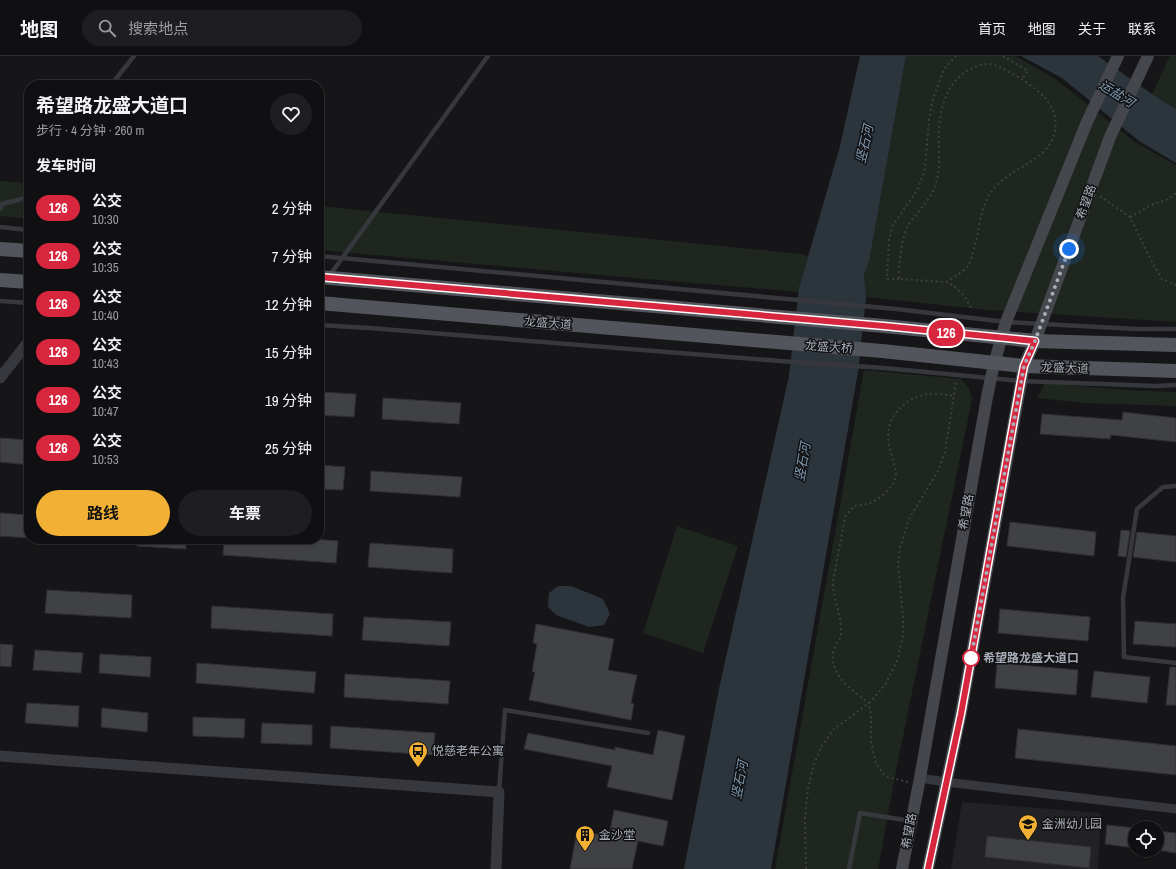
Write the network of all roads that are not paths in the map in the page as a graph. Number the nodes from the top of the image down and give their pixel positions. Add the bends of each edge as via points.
1 (134, 56) edge
2 (488, 56) edge
3 (1118, 56) edge
4 (1148, 56) edge
5 (115, 80) edge
6 (24, 198) edge
7 (0, 209) edge
8 (0, 227) edge
9 (24, 229) edge
10 (0, 249) edge
11 (24, 251) edge
12 (324, 256) edge
13 (324, 278) edge
14 (0, 280) edge
15 (24, 282) edge
16 (0, 301) edge
17 (24, 303) edge
18 (324, 303) edge
19 (777, 318) joint
20 (1006, 322) junction
21 (1041, 324) junction
22 (324, 325) edge
23 (1176, 329) edge
24 (1000, 338) junction
25 (1035, 341) junction
26 (777, 343) joint
27 (1176, 345) edge
28 (24, 347) edge
29 (882, 351) joint
30 (994, 364) junction
31 (1024, 366) junction
32 (1176, 371) edge
33 (0, 378) edge
34 (991, 378) junction
35 (1021, 381) junction
36 (1176, 386) edge
37 (1176, 486) edge
38 (1176, 663) edge
39 (648, 734) dead end
40 (0, 756) edge
41 (919, 781) junction
42 (946, 782) junction
43 (499, 792) junction
44 (1176, 809) edge
45 (911, 821) junction
46 (496, 869) edge
47 (849, 869) edge
48 (902, 869) edge
49 (928, 869) edge

1 - 5 lane
2 - 13 lane
3 - 20 main road, 希望路 via 1087,122
4 - 21 main road, 希望路 via 1110,137
6 - 7 lane via 2,204
8 - 9 lane
10 - 11 main road
12 - 20 lane via 896,309
13 - 19 main road, 龙盛大道
14 - 15 main road
16 - 17 lane
18 - 26 main road, 龙盛大道
19 - 24 main road, 龙盛大桥
20 - 21 lane
20 - 24 main road, 希望路
21 - 23 lane
21 - 25 main road, 希望路
22 - 34 lane
24 - 25 main road
24 - 30 main road, 希望路
25 - 27 main road
25 - 31 main road, 希望路
26 - 29 main road, 龙盛大桥
28 - 33 street
29 - 30 main road, 龙盛大道
30 - 31 main road, 龙盛大道
30 - 34 main road, 希望路
31 - 32 main road, 龙盛大道
31 - 35 main road, 希望路
34 - 35 lane
34 - 41 main road, 希望路
35 - 36 lane
35 - 42 main road, 希望路 via 961,714
37 - 38 lane via 1164,487 1137,509 1123,598 1124,658
39 - 43 lane via 505,710
40 - 43 street
41 - 42 street
41 - 45 main road, 希望路
42 - 44 street
42 - 49 main road, 希望路
43 - 46 street
45 - 47 lane via 860,813
45 - 48 main road, 希望路

